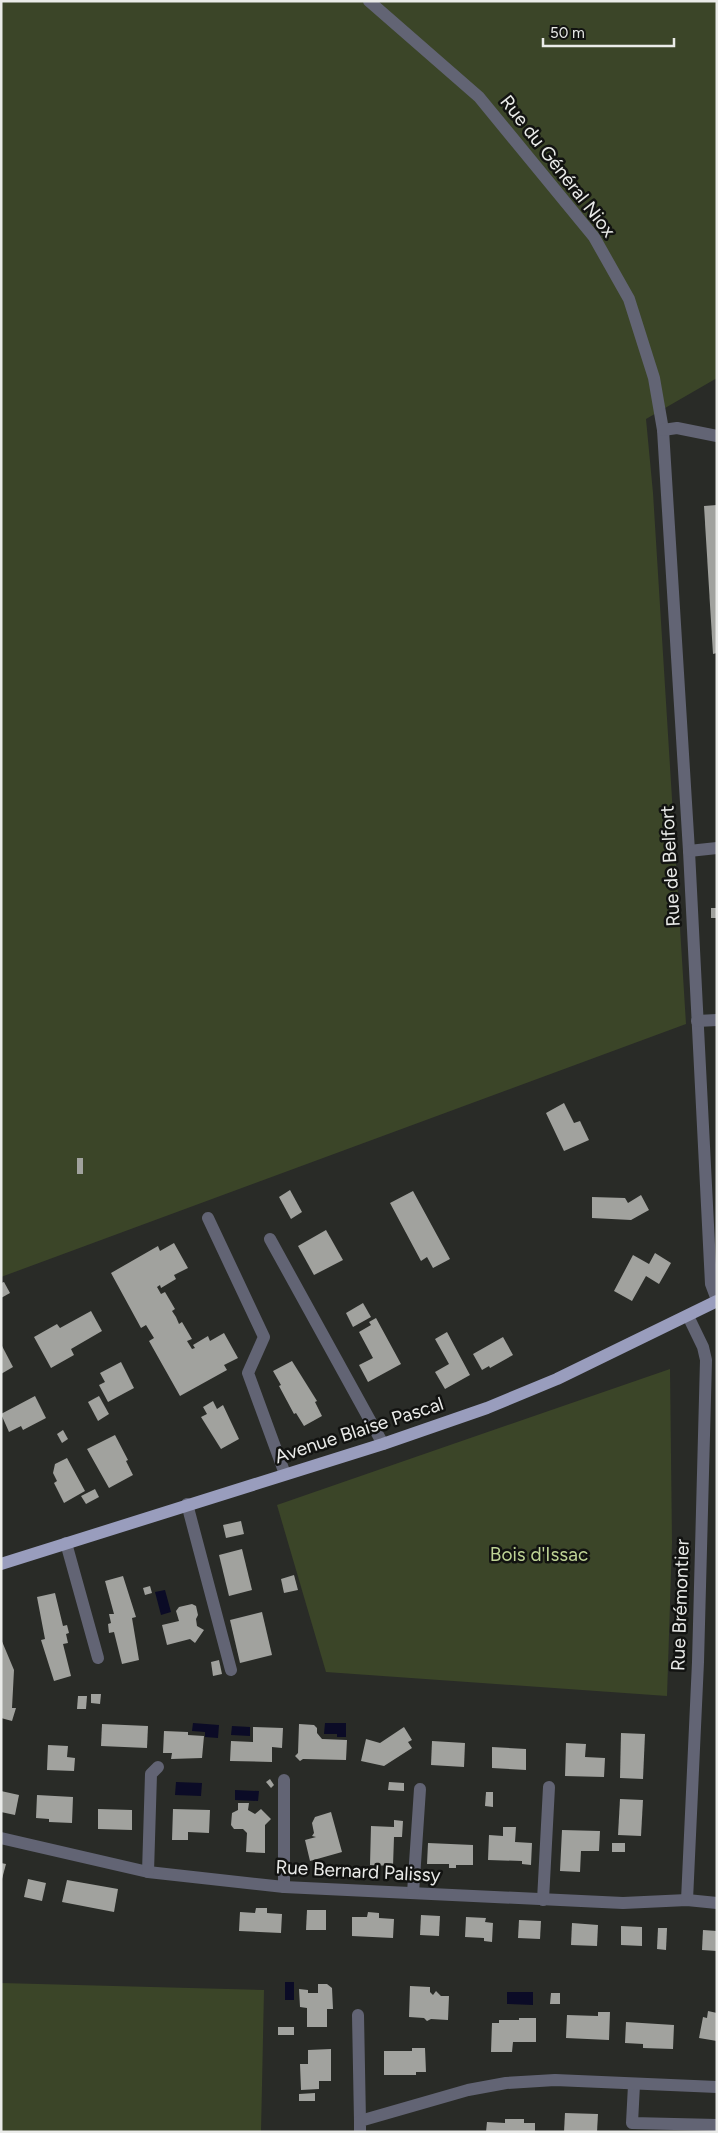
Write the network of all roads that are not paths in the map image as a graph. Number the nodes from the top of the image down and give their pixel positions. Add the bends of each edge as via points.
1 (369, 1) edge
2 (663, 430) junction
3 (717, 436) edge
4 (717, 848) edge
5 (689, 851) junction
6 (697, 1020) junction
7 (717, 1020) edge
8 (208, 1218) dead end
9 (270, 1239) dead end
10 (717, 1301) edge
11 (688, 1316) junction
12 (382, 1444) junction
13 (285, 1474) junction
14 (187, 1504) junction
15 (66, 1543) junction
16 (1, 1564) edge
17 (98, 1658) dead end
18 (231, 1670) dead end
19 (158, 1767) dead end
20 (284, 1780) dead end
21 (549, 1787) dead end
22 (420, 1789) dead end
23 (1, 1838) edge
24 (148, 1872) junction
25 (284, 1886) junction
26 (413, 1893) junction
27 (543, 1900) junction
28 (687, 1900) junction
29 (717, 1903) edge
30 (358, 2016) dead end
31 (634, 2085) junction
32 (717, 2087) edge
33 (717, 2125) edge
34 (360, 2126) edge
35 (632, 2127) edge

1 - 2 street, Rue du Général Niox via 479,97 594,237 629,299 654,378
2 - 3 street via 677,428
2 - 5 street, Rue de Belfort
4 - 5 street
5 - 6 street, Rue de Belfort
6 - 7 street
6 - 10 street, Rue de Belfort via 711,1284
8 - 13 street via 264,1337 248,1373
9 - 12 street
10 - 11 main road, Avenue Blaise Pascal
11 - 12 main road, Avenue Blaise Pascal via 557,1379 487,1408
11 - 28 street, Rue Brémontier via 706,1360 698,1662
12 - 13 main road, Avenue Blaise Pascal
13 - 14 main road, Avenue Blaise Pascal
14 - 15 main road, Avenue Blaise Pascal
14 - 18 street
15 - 16 main road, Avenue Blaise Pascal
15 - 17 street
19 - 24 street via 151,1774
20 - 25 street
21 - 27 street
22 - 26 street
23 - 24 street, Rue Bernard Palissy
24 - 25 street, Rue Bernard Palissy
25 - 26 street, Rue Bernard Palissy
26 - 27 street, Rue Bernard Palissy
27 - 28 street, Rue Bernard Palissy via 623,1903
28 - 29 street, Rue Bernard Palissy
30 - 34 street
31 - 32 street
31 - 34 street via 555,2080 506,2083 468,2090
31 - 35 street
33 - 35 street

